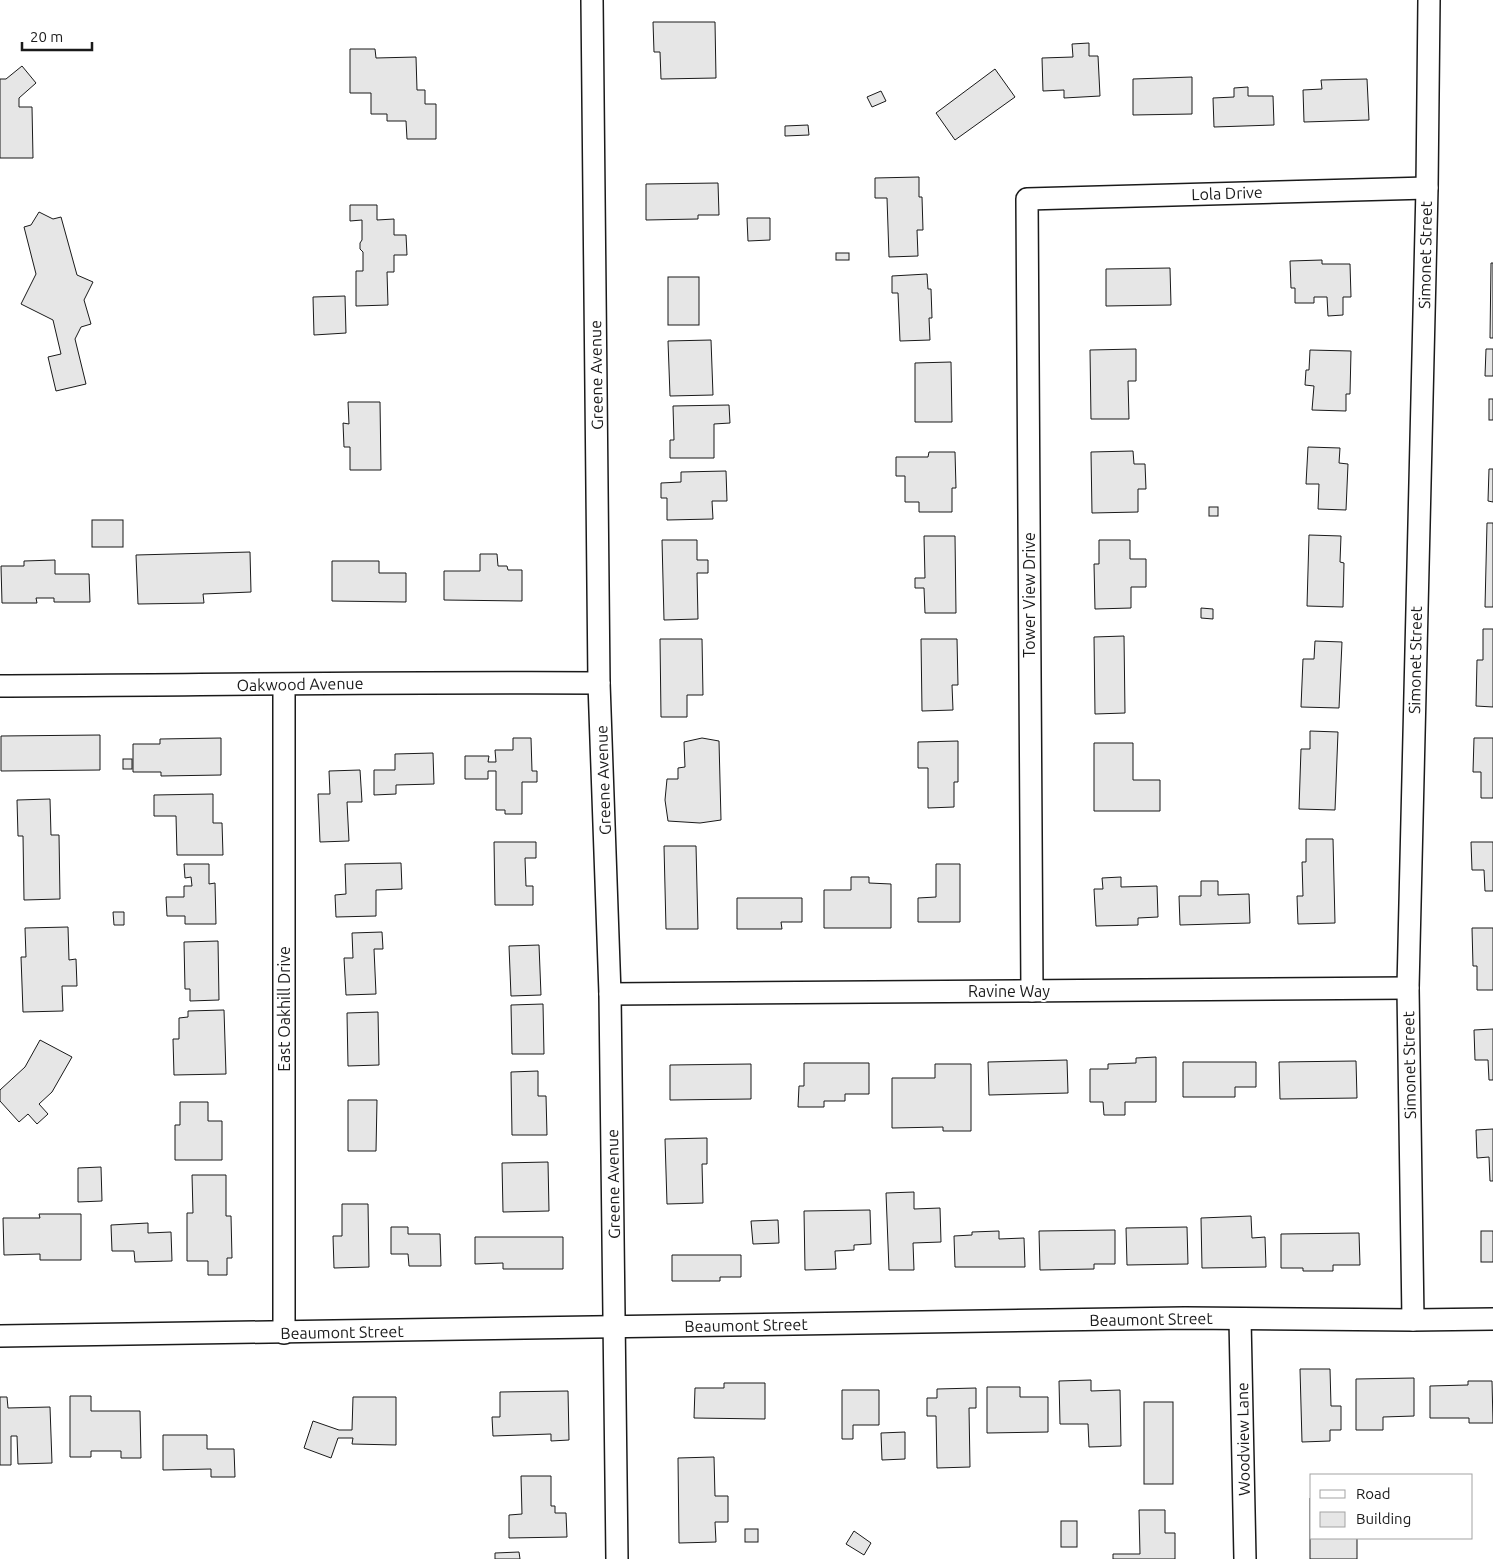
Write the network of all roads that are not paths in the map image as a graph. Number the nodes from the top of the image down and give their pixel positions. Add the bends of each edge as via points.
1 (592, 0) edge
2 (1429, 0) edge
3 (1427, 188) junction
4 (1027, 199) joint
5 (599, 683) junction
6 (284, 685) junction
7 (0, 686) edge
8 (1408, 988) junction
9 (1032, 991) junction
10 (610, 994) junction
11 (1240, 1319) junction
12 (1493, 1319) edge
13 (1414, 1320) junction
14 (614, 1328) junction
15 (284, 1333) junction
16 (0, 1336) edge
17 (617, 1559) edge
18 (1245, 1559) edge

1 - 5 street, Greene Avenue
2 - 3 street, Simonet Street
3 - 4 street, Lola Drive
3 - 8 street, Simonet Street
4 - 9 street, Tower View Drive
5 - 6 street, Oakwood Avenue
5 - 10 street, Greene Avenue
6 - 7 street, Oakwood Avenue
6 - 15 street, East Oakhill Drive
8 - 9 street, Ravine Way
8 - 13 street, Simonet Street
9 - 10 street, Ravine Way
10 - 14 street, Greene Avenue
11 - 13 street, Beaumont Street
11 - 14 street, Beaumont Street
11 - 18 street, Woodview Lane
12 - 13 street, Beaumont Street
14 - 15 street, Beaumont Street
14 - 17 street, Greene Avenue
15 - 16 street, Beaumont Street

